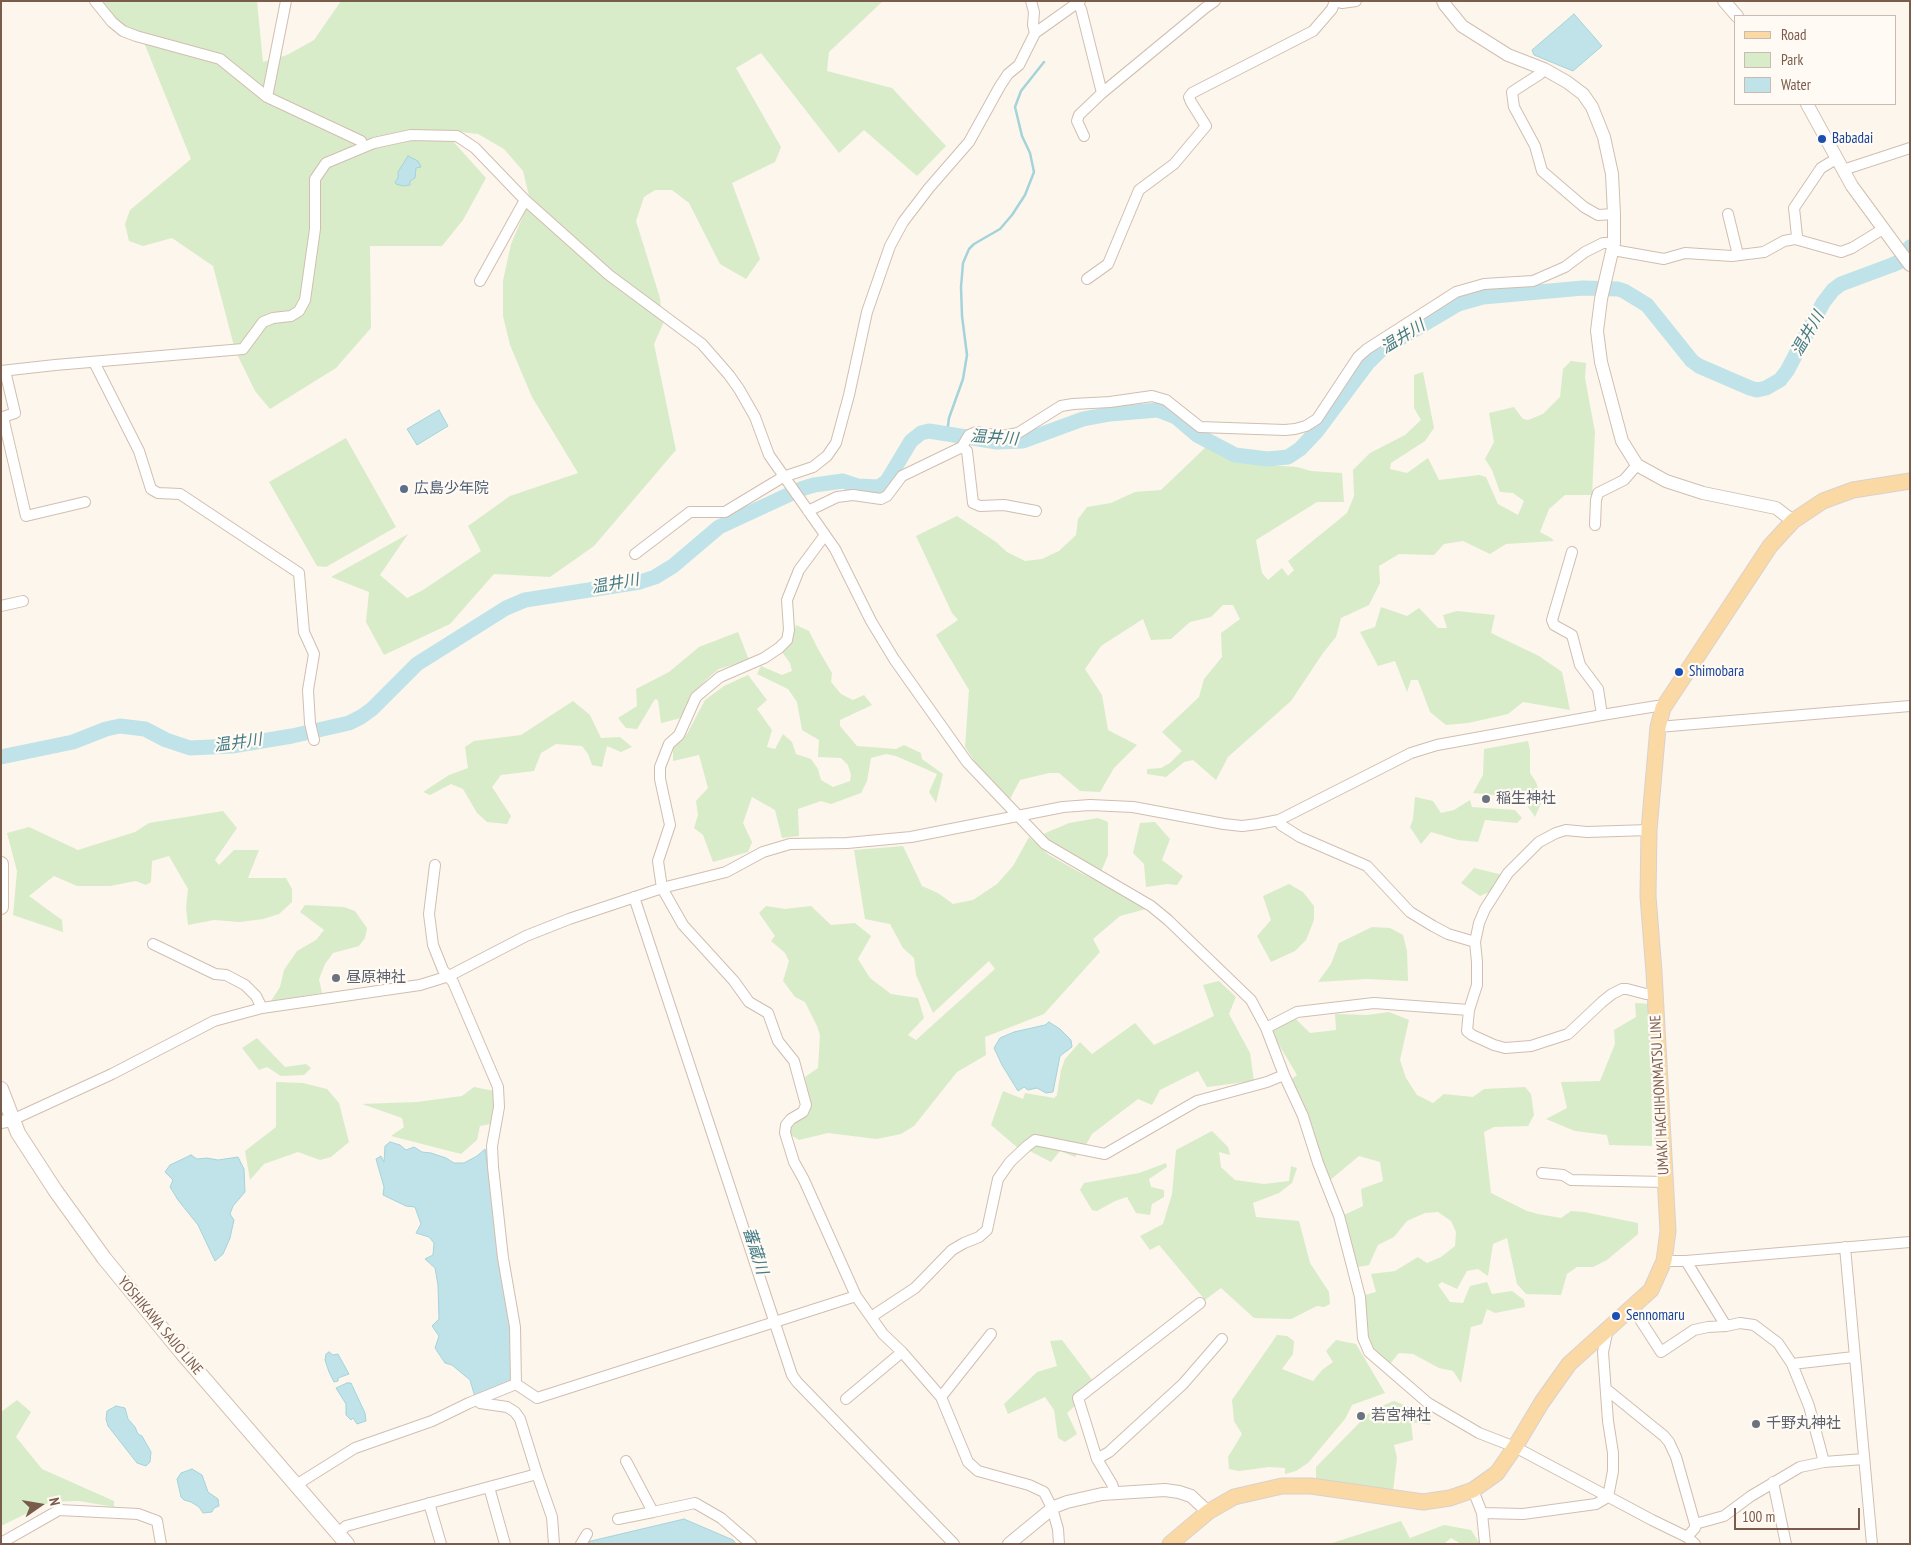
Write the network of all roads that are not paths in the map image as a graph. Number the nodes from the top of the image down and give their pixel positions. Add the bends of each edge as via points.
1 (95, 1) edge
2 (286, 1) edge
3 (1030, 1) edge
4 (1215, 1) edge
5 (1356, 1) edge
6 (1443, 1) edge
7 (1724, 1) edge
8 (1079, 2) edge
9 (1736, 15) edge
10 (1035, 33) junction
11 (1544, 69) junction
12 (1102, 93) junction
13 (267, 97) junction
14 (1808, 105) edge
15 (1084, 136) dead end
16 (363, 147) junction
17 (1910, 148) edge
18 (1836, 158) junction
19 (1843, 170) junction
20 (525, 200) junction
21 (1614, 214) junction
22 (1728, 214) dead end
23 (1883, 229) junction
24 (1795, 239) junction
25 (1613, 246) junction
26 (1738, 255) junction
27 (1910, 265) edge
28 (1087, 279) dead end
29 (480, 281) dead end
30 (94, 362) junction
31 (3, 371) edge
32 (2, 417) edge
33 (962, 447) junction
34 (1637, 465) junction
35 (785, 480) junction
36 (1910, 480) edge
37 (85, 502) dead end
38 (1036, 510) dead end
39 (808, 511) junction
40 (1793, 521) junction
41 (1595, 525) dead end
42 (825, 535) junction
43 (1572, 552) dead end
44 (635, 554) dead end
45 (24, 601) dead end
46 (1, 606) edge
47 (1910, 706) edge
48 (1663, 708) junction
49 (1602, 715) junction
50 (1658, 727) junction
51 (314, 740) dead end
52 (1016, 815) junction
53 (1278, 820) junction
54 (1649, 830) junction
55 (1, 864) edge
56 (435, 866) dead end
57 (662, 888) junction
58 (634, 896) junction
59 (1, 907) edge
60 (1475, 942) junction
61 (153, 944) dead end
62 (449, 976) junction
63 (1655, 993) junction
64 (262, 1008) junction
65 (1469, 1010) junction
66 (1266, 1028) junction
67 (1284, 1075) junction
68 (1, 1090) edge
69 (7, 1121) edge
70 (1542, 1173) dead end
71 (1665, 1182) junction
72 (1910, 1242) edge
73 (1845, 1247) junction
74 (1686, 1261) junction
75 (1664, 1262) junction
76 (856, 1296) junction
77 (1200, 1303) dead end
78 (1632, 1307) junction
79 (871, 1317) junction
80 (776, 1322) junction
81 (1726, 1326) junction
82 (1609, 1328) junction
83 (991, 1334) dead end
84 (1222, 1339) dead end
85 (902, 1352) junction
86 (1854, 1357) junction
87 (1792, 1364) junction
88 (516, 1384) junction
89 (1606, 1389) junction
90 (941, 1397) junction
91 (846, 1399) dead end
92 (478, 1400) junction
93 (1515, 1447) junction
94 (1097, 1459) junction
95 (1864, 1459) junction
96 (626, 1461) dead end
97 (1824, 1462) junction
98 (538, 1474) junction
99 (1773, 1482) junction
100 (296, 1485) junction
101 (489, 1487) junction
102 (1473, 1490) junction
103 (1115, 1493) junction
104 (1608, 1497) junction
105 (429, 1503) junction
106 (1052, 1508) junction
107 (653, 1512) junction
108 (1208, 1512) junction
109 (1482, 1513) junction
110 (618, 1519) dead end
111 (1695, 1524) junction
112 (338, 1533) junction
113 (587, 1534) dead end
114 (1687, 1536) junction
115 (1, 1543) edge
116 (161, 1544) edge
117 (347, 1544) edge
118 (441, 1544) edge
119 (505, 1544) edge
120 (554, 1544) edge
121 (581, 1544) edge
122 (751, 1544) edge
123 (954, 1544) edge
124 (1009, 1544) edge
125 (1059, 1544) edge
126 (1170, 1544) edge
127 (1182, 1544) edge
128 (1485, 1544) edge
129 (1695, 1544) edge
130 (1786, 1544) edge
131 (1872, 1544) edge

1 - 13 street via 123,31 220,59
2 - 13 street
3 - 10 street
4 - 12 street
5 - 28 street via 1335,1 1313,31 1192,93 1189,97 1191,102 1206,126 1174,164 1139,190 1108,264
6 - 11 street via 1462,26 1482,40 1508,55
7 - 9 street
8 - 10 street
8 - 12 street
10 - 35 street via 1019,65 1000,86 969,142 903,222 890,246 867,312 836,443 813,467
11 - 21 street via 1583,94 1592,107 1604,137 1612,174
11 - 21 street via 1512,92 1514,107 1535,146 1542,171 1584,207 1598,215
12 - 15 street via 1079,115 1077,121
13 - 16 street via 361,141
14 - 18 street
16 - 20 street via 411,135 457,136 475,148
16 - 30 street via 326,163 315,179 315,230 305,300 299,311 263,322 243,349
17 - 19 street
18 - 19 street
18 - 24 street via 1821,168 1794,208
19 - 23 street
20 - 29 street
20 - 35 street via 609,274 702,344 739,389 755,418 769,455
21 - 25 street
22 - 26 street
23 - 24 street via 1841,252
23 - 27 street
24 - 26 street via 1764,252
25 - 26 street via 1664,259 1685,253
25 - 33 street via 1604,243 1533,282 1484,284 1456,292 1367,348 1317,419 1295,429 1200,427 1166,400 1152,396 1061,406 1009,436 976,432 969,435
25 - 34 street via 1597,331 1601,362 1622,441
30 - 31 street
30 - 51 street via 139,451 151,490 180,494 299,573 304,632 314,654 308,690
31 - 32 street via 15,413
32 - 37 street via 26,516
33 - 38 street via 967,451 973,503
33 - 39 street via 908,472 882,499 853,495 837,497
34 - 40 street via 1666,481 1703,493 1776,508
34 - 41 street via 1624,480 1598,493
35 - 39 street
35 - 44 street via 725,512 690,512
36 - 40 main road, UMAKI HACHIHONMATSU LINE via 1853,490 1823,501
39 - 42 street
40 - 48 main road, UMAKI HACHIHONMATSU LINE via 1770,546
42 - 52 street via 894,660 967,762
42 - 57 street via 799,570 787,600 787,640 764,658 720,677 696,697 679,735 669,744 660,767 670,825 658,861
43 - 49 street via 1552,620 1554,625 1572,635 1580,665 1598,689
45 - 46 street
47 - 50 street
48 - 49 street via 1657,706
48 - 50 main road, UMAKI HACHIHONMATSU LINE
49 - 53 street via 1437,745 1411,753
50 - 54 main road, UMAKI HACHIHONMATSU LINE
52 - 53 street via 1090,805 1133,807 1242,826
52 - 57 street via 911,838 790,844 763,852 726,872
52 - 66 street via 1046,844 1089,872 1132,894 1168,920 1251,1000
53 - 60 street via 1300,836 1367,866 1410,912 1448,934
54 - 60 street via 1566,830 1546,837 1508,873 1485,909
54 - 63 main road, UMAKI HACHIHONMATSU LINE via 1648,896
55 - 59 main road
56 - 62 street via 429,914 431,930 433,945 443,970
57 - 58 street
57 - 76 street via 683,925 750,1002 768,1012 778,1041 794,1061 806,1105 803,1112 786,1125 785,1133 794,1162
58 - 62 street via 526,936
58 - 80 street
60 - 65 street via 1476,985
61 - 64 street via 245,985
62 - 64 street via 392,990
62 - 88 street via 498,1087 493,1167 515,1328
63 - 65 street via 1622,989 1602,1002 1568,1034 1514,1048 1494,1045 1472,1035 1468,1031
63 - 71 main road, UMAKI HACHIHONMATSU LINE
64 - 69 street via 214,1021 112,1074
65 - 66 street via 1374,1003 1297,1012
66 - 67 street
67 - 79 street via 1198,1101 1105,1154 1035,1140 1010,1162 998,1179 987,1230 979,1238 952,1250 915,1288
67 - 93 street via 1303,1116 1339,1216 1360,1297 1363,1338 1369,1352 1428,1403 1479,1433
68 - 69 main road, YOSHIKAWA SAIJO LINE
69 - 100 main road, YOSHIKAWA SAIJO LINE via 104,1258
70 - 71 street via 1563,1175 1571,1180
71 - 75 main road, UMAKI HACHIHONMATSU LINE via 1668,1231
72 - 73 street
73 - 74 street
73 - 86 street
74 - 75 street
74 - 81 street
75 - 78 main road, UMAKI HACHIHONMATSU LINE via 1651,1290
76 - 79 street
76 - 80 street
77 - 94 street via 1078,1398
78 - 81 street via 1661,1352 1694,1330
78 - 82 main road, UMAKI HACHIHONMATSU LINE
79 - 85 street
80 - 88 street via 537,1398
80 - 123 street via 797,1382
81 - 87 street via 1754,1325 1778,1343
82 - 89 street via 1603,1352
82 - 93 main road, UMAKI HACHIHONMATSU LINE via 1569,1364
83 - 90 street
84 - 94 street via 1182,1384 1109,1452
85 - 90 street
85 - 91 street
86 - 87 street
86 - 95 street
87 - 97 street
88 - 92 street
89 - 104 street via 1613,1453
89 - 111 street via 1669,1442
90 - 106 street via 968,1462 978,1471 1044,1492
92 - 98 street via 515,1412
92 - 100 street via 432,1421 355,1448
93 - 102 main road, UMAKI HACHIHONMATSU LINE via 1497,1473
93 - 104 street
94 - 103 street
95 - 97 street
95 - 131 street
96 - 107 street
97 - 99 street via 1800,1467
98 - 101 street
98 - 120 street via 552,1518
99 - 111 street via 1724,1516
99 - 130 street
100 - 112 main road, YOSHIKAWA SAIJO LINE
101 - 105 street
101 - 119 street
102 - 108 main road, UMAKI HACHIHONMATSU LINE via 1423,1502 1311,1486 1282,1486 1234,1497
102 - 109 street
103 - 106 street
103 - 108 street via 1179,1492 1190,1496
104 - 109 street via 1596,1504 1523,1514
104 - 114 street
105 - 112 street via 346,1526
105 - 118 street
106 - 124 street
106 - 125 street
107 - 110 street
107 - 122 street via 695,1503 721,1518
108 - 126 main road, UMAKI HACHIHONMATSU LINE
108 - 127 main road, UMAKI HACHIHONMATSU LINE
109 - 128 street
111 - 114 street
112 - 117 main road, YOSHIKAWA SAIJO LINE
113 - 121 street
114 - 129 street
115 - 116 street via 59,1510 138,1514 157,1521

